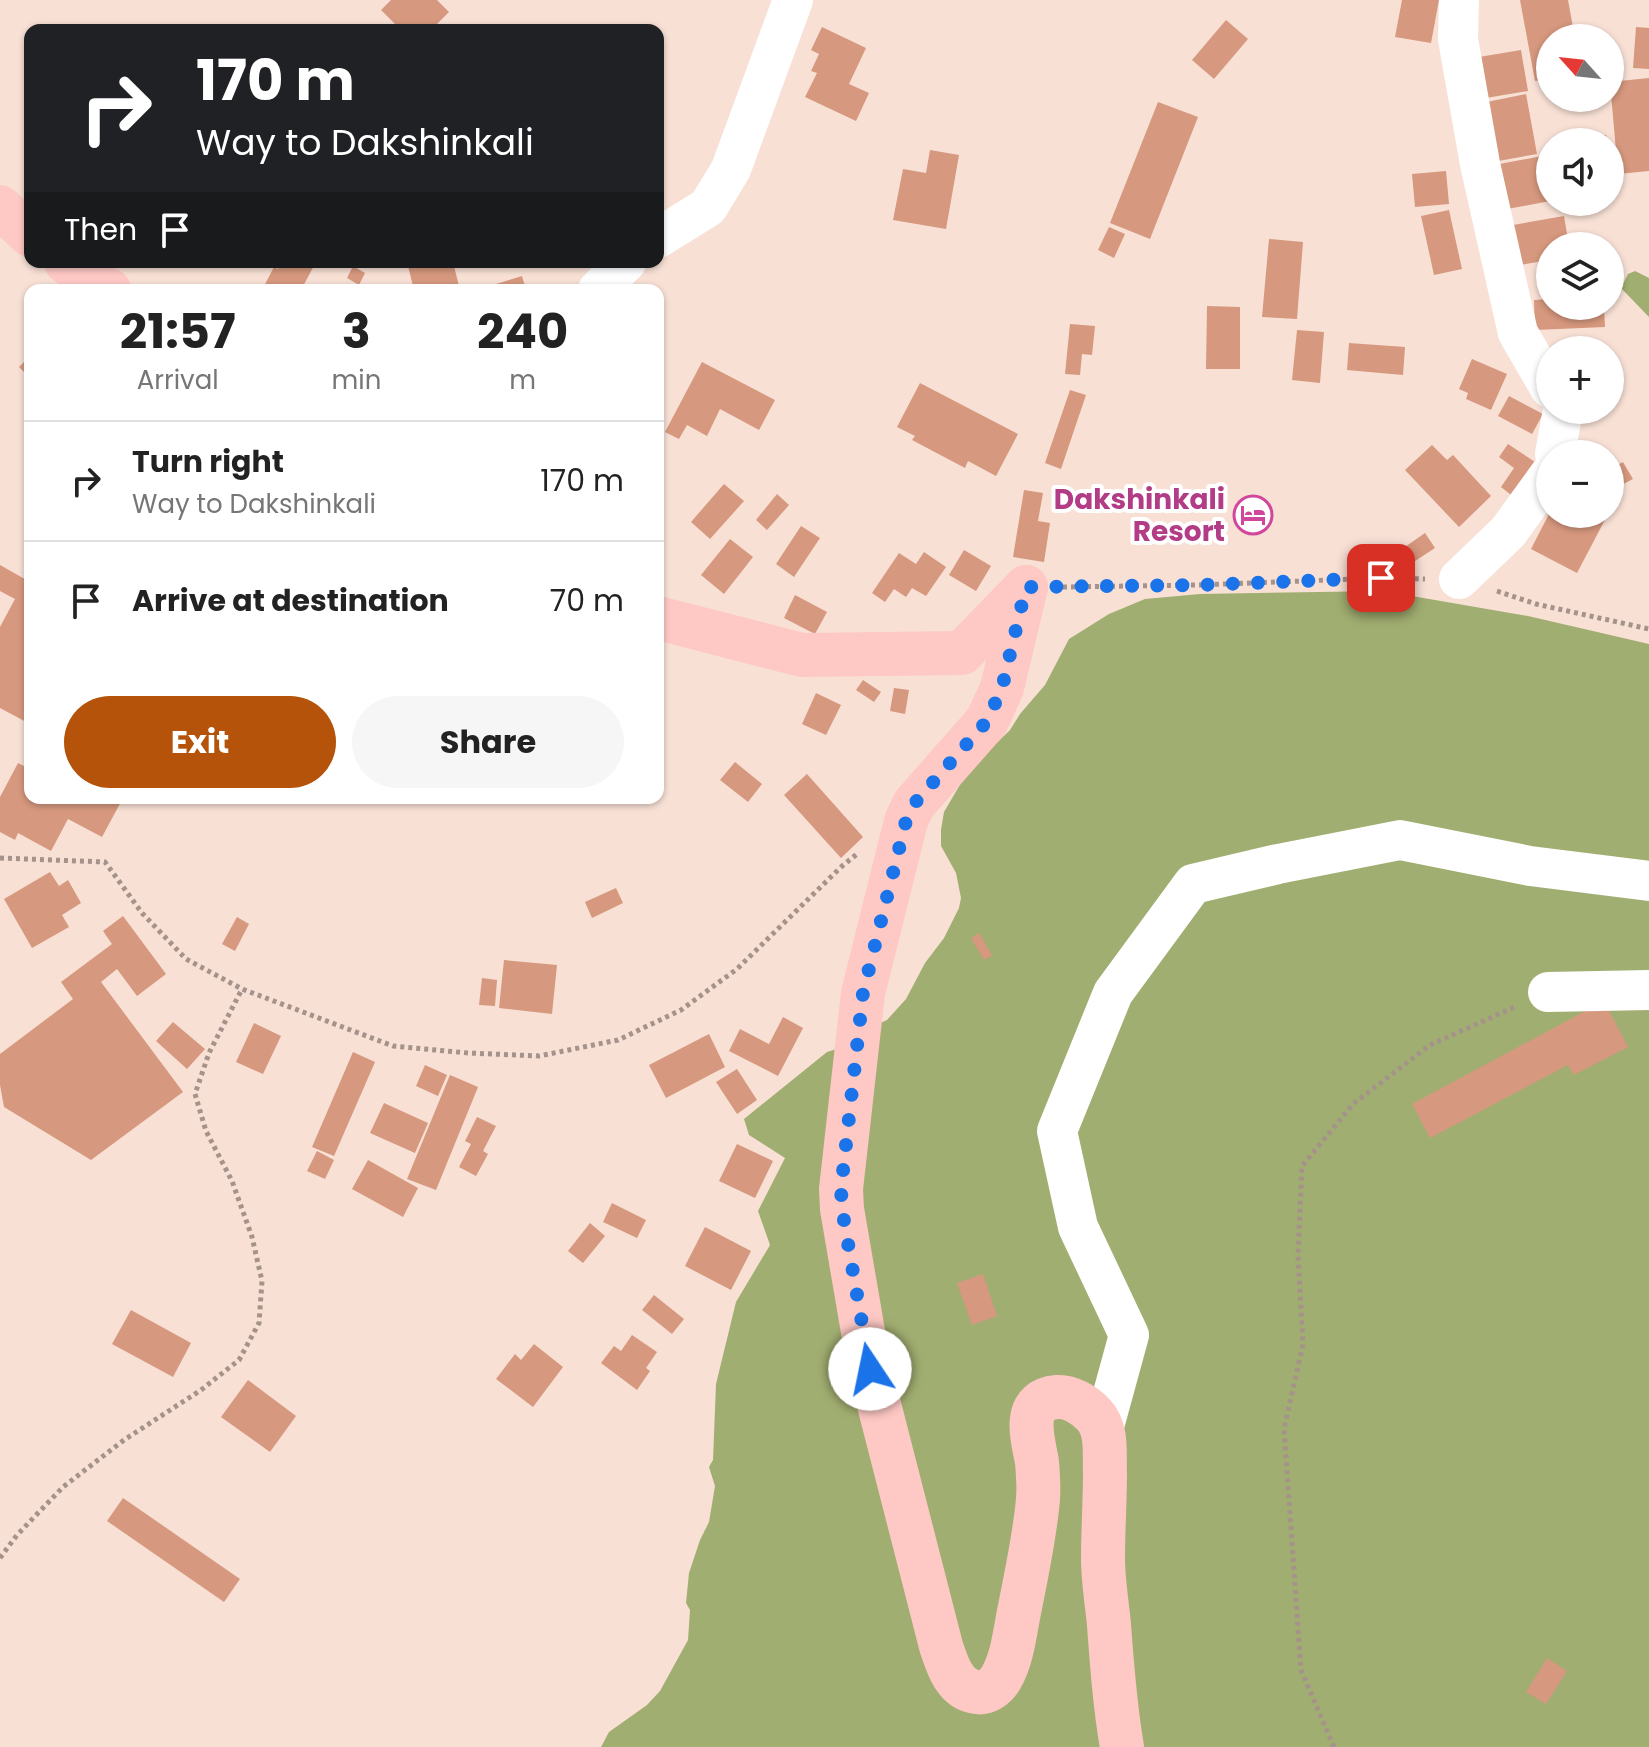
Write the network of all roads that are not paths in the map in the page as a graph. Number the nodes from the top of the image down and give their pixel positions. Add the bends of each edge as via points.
1 (793, 0) edge
2 (1459, 0) edge
3 (0, 207) edge
4 (24, 229) edge
5 (664, 234) edge
6 (74, 268) edge
7 (620, 268) edge
8 (95, 284) edge
9 (604, 284) edge
10 (1536, 364) edge
11 (1536, 493) edge
12 (1459, 579) road end
13 (664, 620) edge
14 (1649, 881) edge
15 (1649, 990) edge
16 (1548, 992) road end
17 (1103, 1430) junction
18 (1122, 1747) edge

1 - 5 street via 731,169 708,207
2 - 10 street via 1458,39 1478,149 1518,333
3 - 4 main road
6 - 8 main road
7 - 9 street
11 - 12 street via 1508,532
13 - 17 main road via 802,655 962,653 1026,587 1002,688 987,721 914,804 906,821 863,993 841,1181 875,1389 941,1646 965,1688 983,1693 992,1688 1012,1649 1038,1499 1034,1412 1048,1399 1065,1397 1087,1408
14 - 17 street via 1530,866 1400,840 1193,884 1113,993 1057,1131 1078,1227 1129,1335
15 - 16 street
17 - 18 main road via 1103,1561

